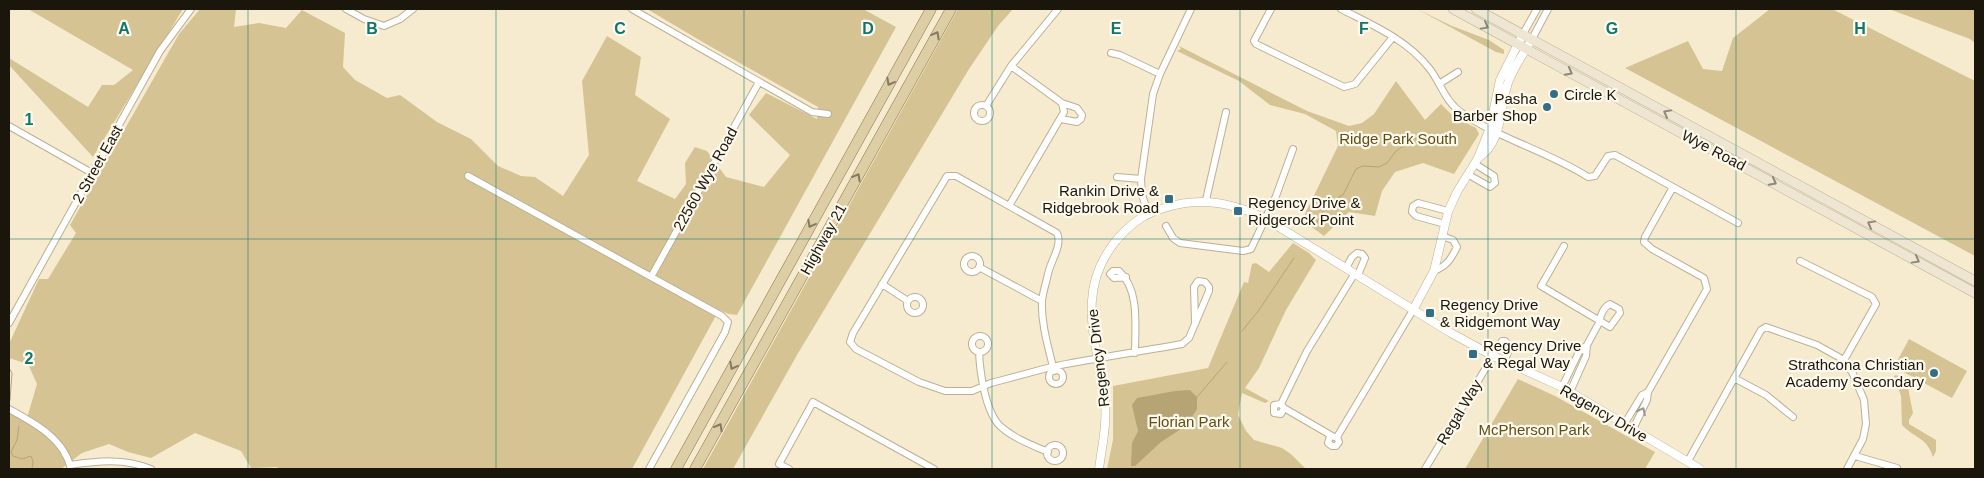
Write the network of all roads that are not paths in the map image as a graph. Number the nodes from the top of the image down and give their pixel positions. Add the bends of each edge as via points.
1 (191, 9) edge
2 (346, 9) edge
3 (413, 9) edge
4 (632, 9) edge
5 (931, 9) edge
6 (951, 9) edge
7 (1058, 9) edge
8 (1181, 9) edge
9 (1271, 9) edge
10 (1341, 9) edge
11 (1453, 9) edge
12 (1476, 9) edge
13 (1537, 9) edge
14 (1548, 9) edge
15 (1190, 11) edge
16 (1523, 34) junction
17 (1393, 37) junction
18 (1532, 39) junction
19 (1517, 44) junction
20 (1526, 49) junction
21 (1111, 53) dead end
22 (1011, 66) junction
23 (1458, 72) dead end
24 (1160, 74) junction
25 (759, 82) junction
26 (1439, 84) junction
27 (1062, 103) junction
28 (986, 106) dead end
29 (1226, 112) dead end
30 (828, 114) dead end
31 (1061, 119) junction
32 (9, 126) edge
33 (1493, 130) junction
34 (1292, 149) dead end
35 (1477, 161) junction
36 (92, 173) junction
37 (1468, 175) junction
38 (468, 176) dead end
39 (1117, 177) dead end
40 (1141, 179) junction
41 (1673, 187) junction
42 (1206, 200) junction
43 (1009, 206) junction
44 (1448, 211) junction
45 (1148, 214) junction
46 (1266, 218) junction
47 (1738, 223) dead end
48 (1445, 224) junction
49 (1166, 226) dead end
50 (1442, 236) junction
51 (1564, 246) dead end
52 (1800, 261) dead end
53 (979, 267) dead end
54 (1346, 268) junction
55 (1434, 272) junction
56 (1356, 274) junction
57 (650, 276) junction
58 (1126, 277) dead end
59 (1975, 281) edge
60 (882, 284) junction
61 (1975, 293) edge
62 (908, 301) dead end
63 (1042, 301) junction
64 (1413, 310) junction
65 (1195, 322) junction
66 (9, 323) edge
67 (1587, 346) junction
68 (979, 352) dead end
69 (1135, 353) junction
70 (1493, 356) junction
71 (1097, 357) junction
72 (1504, 360) junction
73 (1844, 360) junction
74 (1053, 369) junction
75 (1734, 378) junction
76 (984, 386) junction
77 (1562, 387) junction
78 (1570, 392) junction
79 (1648, 392) junction
80 (9, 409) edge
81 (1793, 417) dead end
82 (1625, 423) junction
83 (1633, 429) junction
84 (1048, 452) dead end
85 (1855, 456) junction
86 (1688, 461) junction
87 (70, 467) edge
88 (1897, 468) edge
89 (151, 469) edge
90 (649, 469) edge
91 (676, 469) edge
92 (696, 469) edge
93 (789, 469) edge
94 (934, 469) edge
95 (1100, 469) edge
96 (1425, 469) edge
97 (1700, 469) edge
98 (1847, 469) edge

1 - 36 street, 2 Street East via 160,51
2 - 3 street via 384,26
4 - 25 street
5 -> 91 main road, Highway 21
92 -> 6 main road, Highway 21
7 - 22 street
8 - 15 street
9 - 17 street via 1254,41 1256,44 1344,87 1355,84
10 - 17 street
11 -> 19 main road, Wye Road
12 - 16 main road, Wye Road
13 - 16 street
14 - 18 street
15 - 24 street
16 - 18 main road, Wye Road
16 - 19 street
17 - 26 street via 1415,52
18 - 20 street
59 -> 18 main road, Wye Road
19 - 20 main road, Wye Road
19 - 33 street via 1500,80
20 - 33 street via 1508,82
20 -> 61 main road, Wye Road
21 - 24 street
22 - 27 street
22 - 28 street
23 - 26 street
24 - 40 street via 1153,94
25 - 30 street via 812,112
25 - 57 street, 22560 Wye Road
26 - 33 street via 1447,100 1457,110
27 - 31 street via 1064,112
27 - 31 street via 1077,108 1082,115 1077,122
29 - 42 street
31 - 43 street
32 - 36 street
33 - 35 street via 1489,148
33 - 41 street via 1588,176 1595,176 1608,156 1615,154
34 - 46 street
35 - 37 street
35 - 37 street via 1494,176 1495,182 1490,187 1486,186
36 - 66 street, 2 Street East
37 - 44 street
38 - 57 street
39 - 40 street
40 - 45 street
41 - 47 street
41 - 79 street via 1644,242 1704,278 1707,289
42 - 45 street, Regency Drive via 1171,205
42 - 46 street, Regency Drive via 1245,208
43 - 60 street via 956,176 947,176
43 - 63 street via 1059,237
44 - 48 street
44 - 48 street via 1418,203 1413,206 1412,212 1416,216
45 - 71 street, Regency Drive via 1120,237 1104,258 1097,275 1091,316
46 - 49 street via 1251,250 1247,251 1180,243
46 - 54 street, Regency Drive
48 - 50 street
50 - 55 street
50 - 55 street via 1453,240 1457,247 1448,263
51 - 67 street via 1541,286 1600,321
52 - 73 street via 1872,297 1876,304
53 - 63 street
54 - 56 street, Regency Drive
54 - 56 street via 1357,253 1362,254 1364,264
55 - 64 street
56 - 64 street, Regency Drive
56 - 64 street via 1307,352 1283,406 1334,437
57 - 90 street via 728,322
58 - 69 street via 1132,289
60 - 62 street
60 - 76 street via 851,338 850,342 856,349 919,382 945,391 972,391
63 - 74 street
64 - 70 street, Regency Drive
65 - 65 street via 1209,291 1205,282 1198,282 1194,287
65 - 69 street via 1189,338 1182,344
67 - 77 street via 1578,352
67 - 78 street via 1586,356
68 - 76 street
69 - 71 street
70 - 72 street, Regency Drive
70 - 72 street via 1500,342 1505,341 1510,347
70 - 96 street, Regal Way
71 - 74 street
71 - 95 street, Regency Drive via 1105,403 1105,442
72 - 77 street, Regency Drive
73 - 75 street via 1817,345 1766,327 1761,330
73 - 85 street via 1864,400 1866,412 1863,439
74 - 76 street
75 - 81 street via 1766,395
75 - 86 street
76 - 84 street via 990,411 1000,426 1022,441
77 - 78 street, Regency Drive
78 - 82 street, Regency Drive
79 - 82 street via 1642,395
83 -> 79 street
80 - 87 street via 56,440
82 - 83 street, Regency Drive
83 - 86 street, Regency Drive
85 - 88 street
85 - 98 street
86 - 97 street, Regency Drive
87 - 89 street via 100,460 123,461
93 - 94 street via 779,464 813,402

